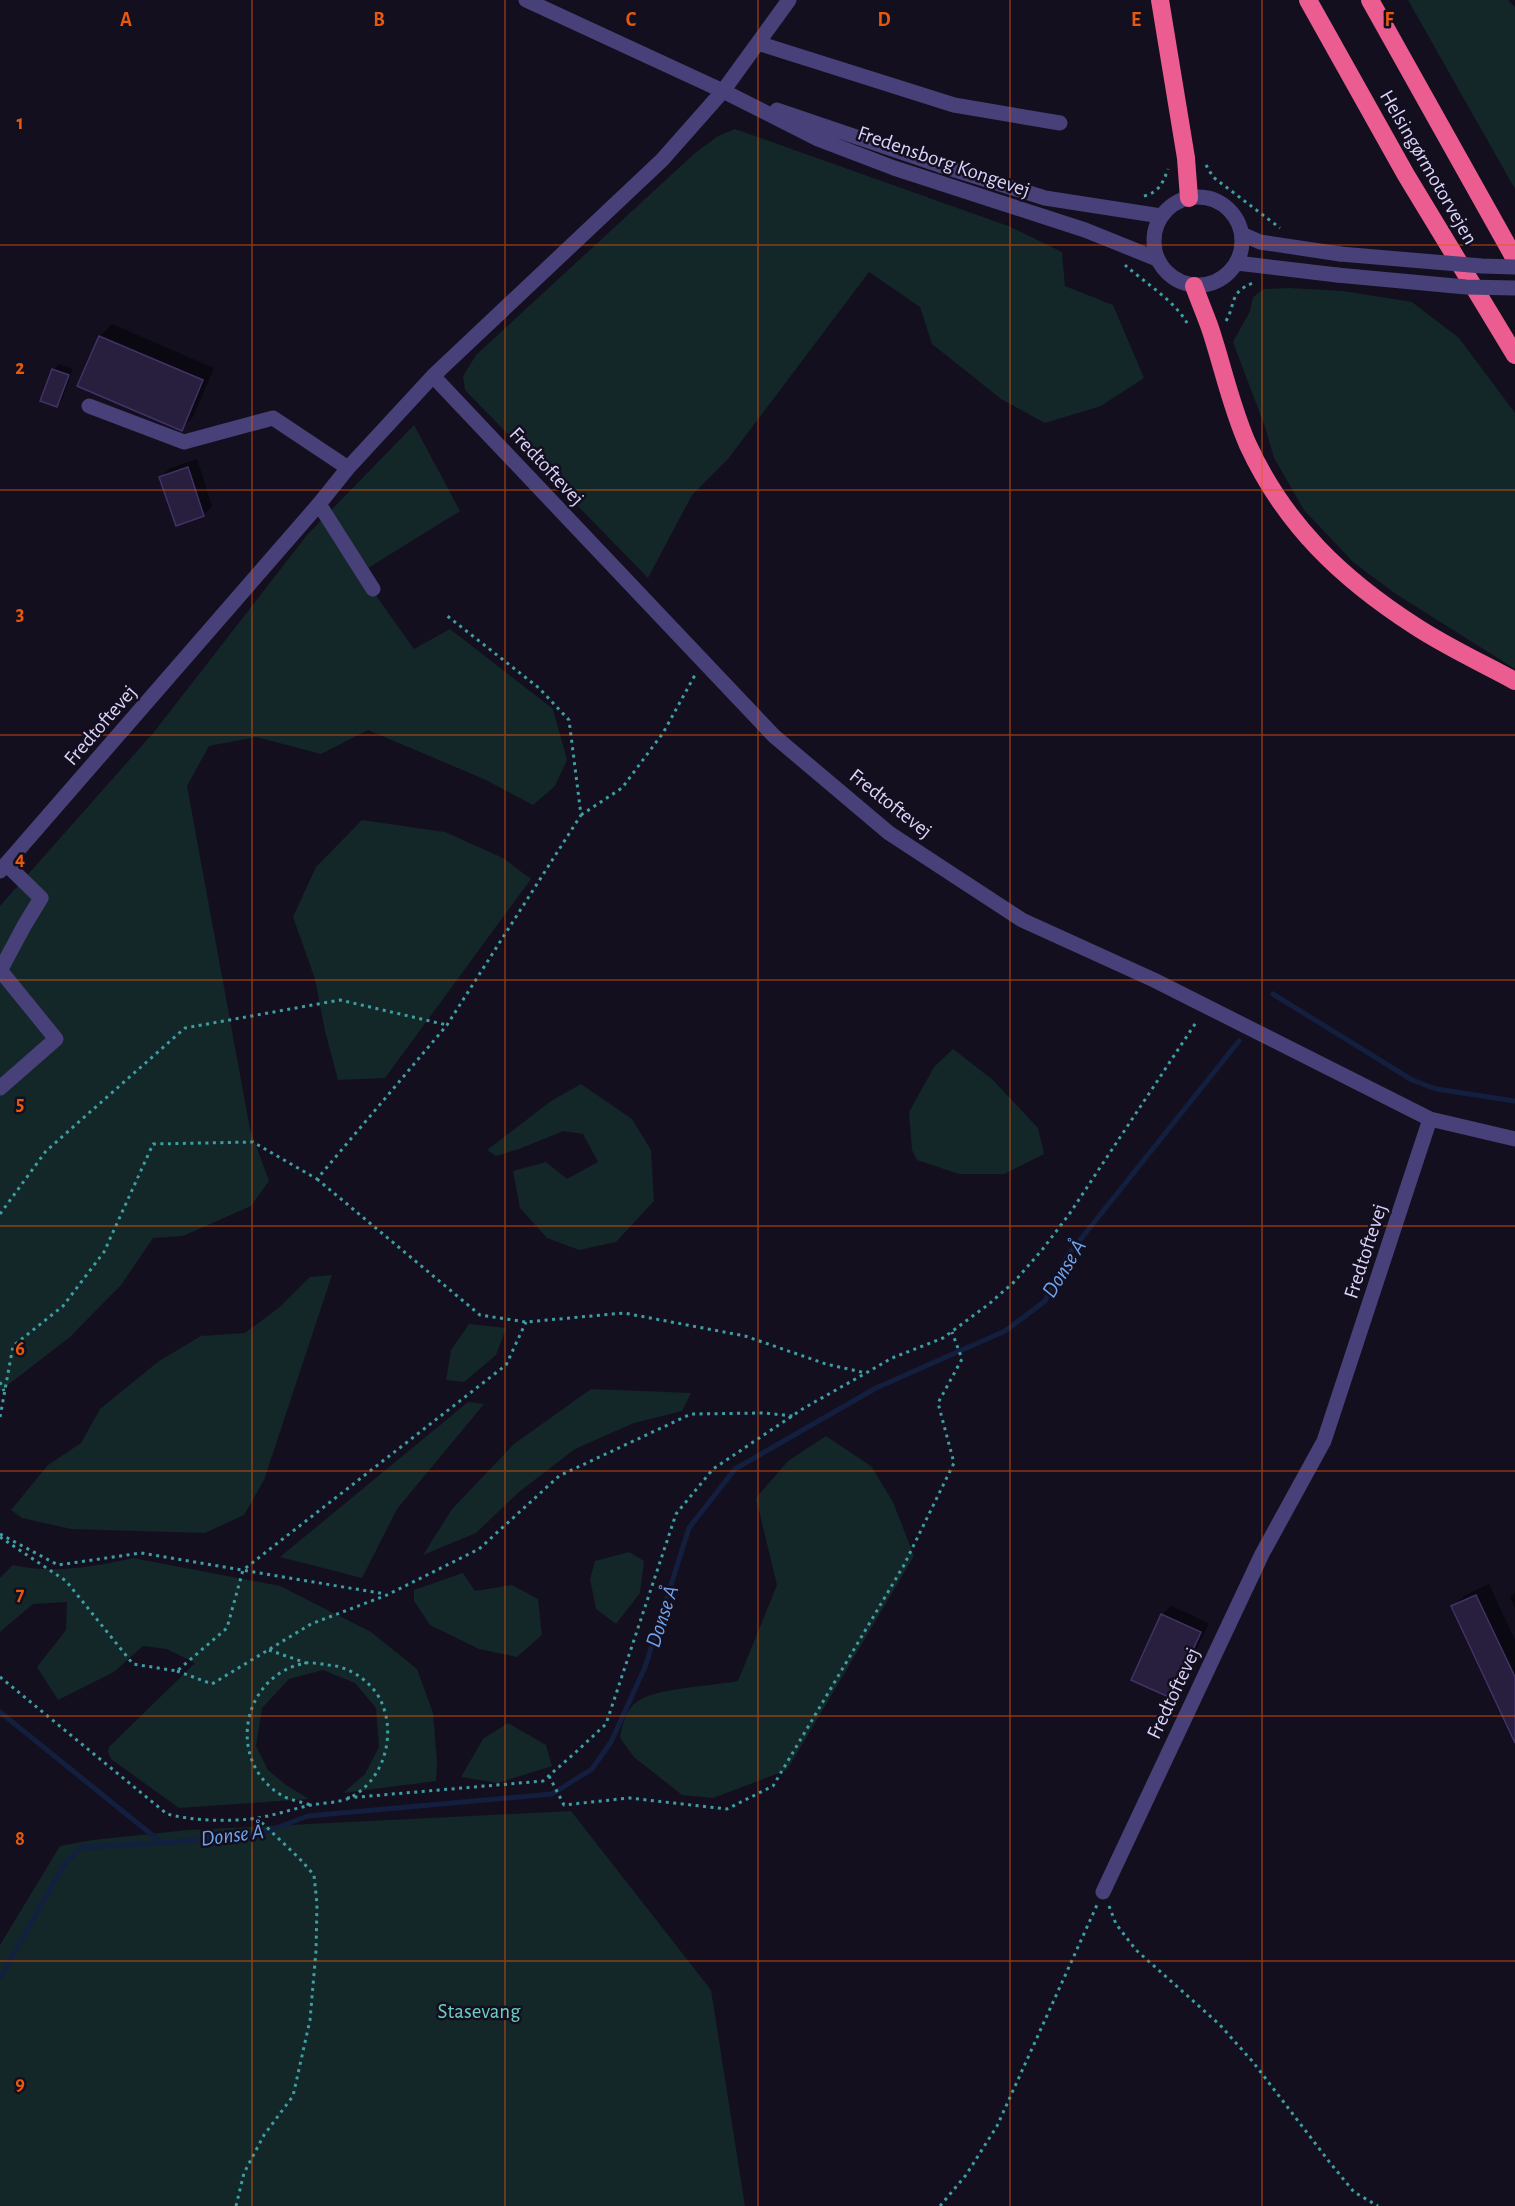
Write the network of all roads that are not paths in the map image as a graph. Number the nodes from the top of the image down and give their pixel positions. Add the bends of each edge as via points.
1 (526, 0) edge
2 (789, 0) edge
3 (1160, 0) edge
4 (1308, 0) edge
5 (1370, 0) edge
6 (758, 43) junction
7 (723, 91) junction
8 (1060, 123) dead end
9 (1189, 198) junction
10 (1161, 216) junction
11 (1242, 234) junction
12 (1157, 259) junction
13 (1515, 259) edge
14 (1237, 263) junction
15 (1515, 267) edge
16 (1194, 286) junction
17 (1515, 288) edge
18 (1515, 355) edge
19 (433, 376) junction
20 (89, 406) dead end
21 (348, 468) junction
22 (319, 504) junction
23 (373, 589) dead end
24 (1515, 681) edge
25 (3, 868) edge
26 (0, 971) edge
27 (0, 1088) edge
28 (1430, 1119) junction
29 (1515, 1139) edge
30 (1103, 1892) road end

1 - 7 street, Fredensborg Kongevej
2 - 6 street, Fredtoftevej
3 - 9 highway
4 - 18 highway, Helsingørmotorvejen via 1406,175
5 - 13 highway, Helsingørmotorvejen
6 - 7 street, Fredtoftevej
6 - 8 street via 954,105
7 - 10 street, Fredensborg Kongevej via 1045,198
7 - 12 street, Fredensborg Kongevej via 818,139 1085,230
7 - 19 street, Fredtoftevej via 662,160
9 - 10 street
9 - 11 street via 1217,201 1237,220
10 - 12 street via 1153,244
11 - 14 street
11 - 15 street, bridge via 1260,242 1340,254
12 - 16 street via 1171,277
14 - 16 street via 1218,281
14 - 17 street, bridge
16 - 24 highway via 1248,445 1296,524 1333,564 1369,594 1417,627
19 - 21 street, Fredtoftevej
19 - 28 street, Fredtoftevej via 774,736 889,833 1022,920 1207,1006
20 - 21 street via 184,442 273,418
21 - 22 street, Fredtoftevej
22 - 23 street
22 - 25 street, Fredtoftevej
25 - 26 street via 41,898
26 - 27 street via 56,1039
28 - 29 street, Fredtoftevej
28 - 30 street, Fredtoftevej via 1324,1441 1262,1554

